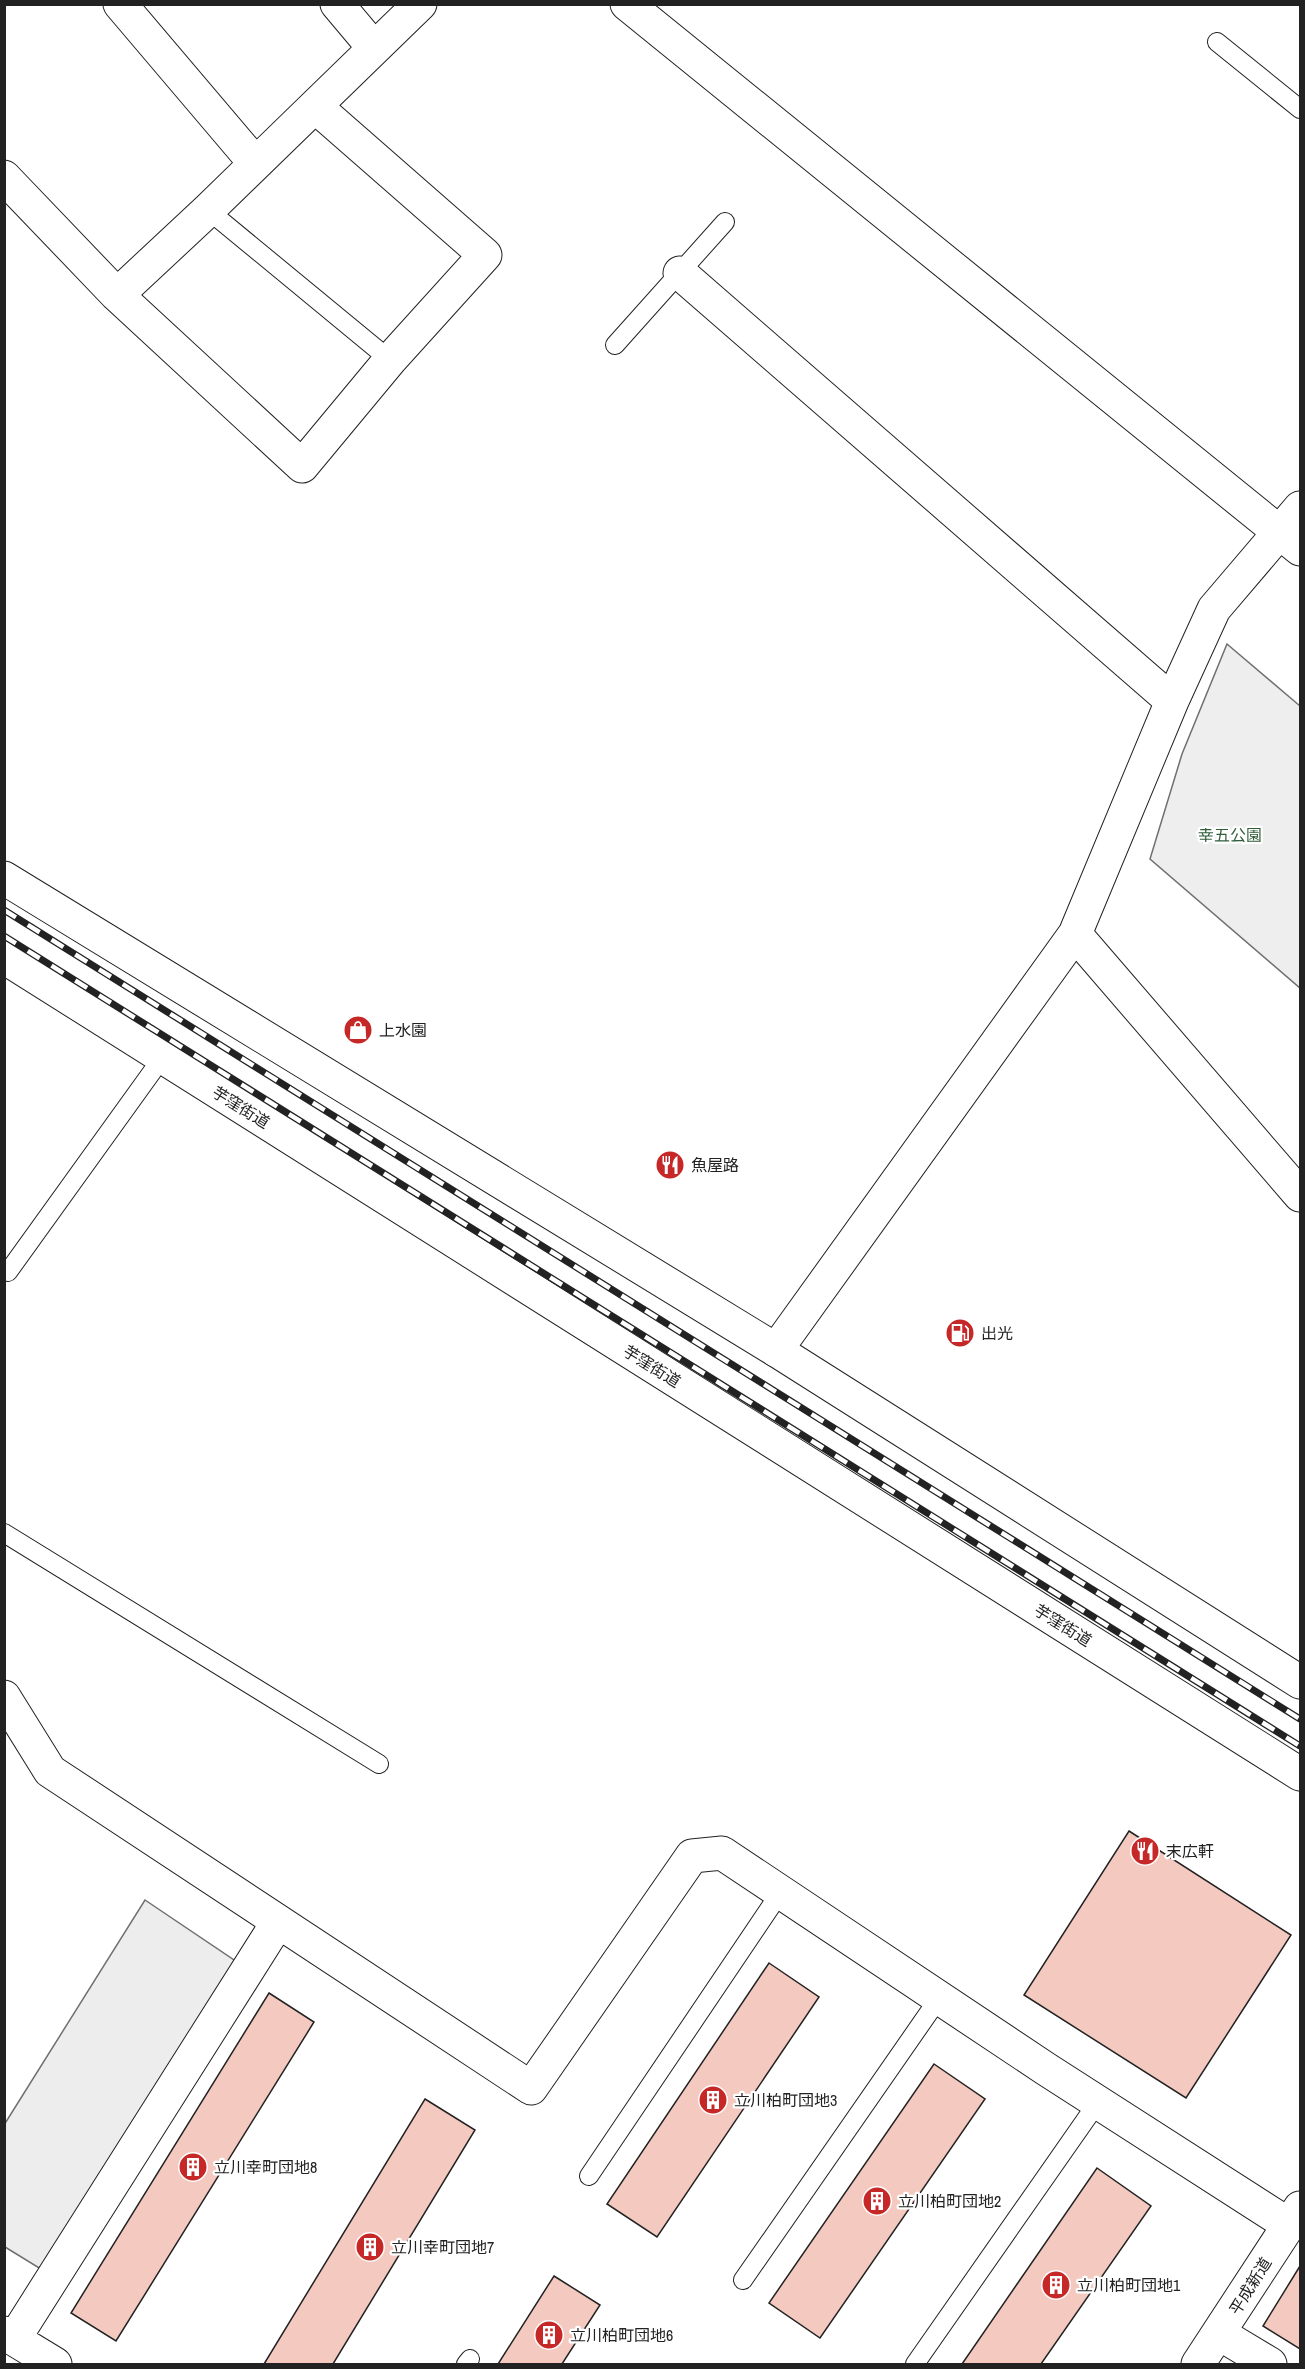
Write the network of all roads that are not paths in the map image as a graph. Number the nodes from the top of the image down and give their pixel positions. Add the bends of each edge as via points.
1 (120, 4) edge
2 (337, 4) edge
3 (420, 4) edge
4 (627, 4) edge
5 (1217, 42) dead end
6 (374, 48) junction
7 (316, 107) junction
8 (1300, 109) edge
9 (255, 163) junction
10 (4, 177) edge
11 (208, 210) junction
12 (725, 222) dead end
13 (680, 273) junction
14 (117, 295) junction
15 (615, 345) dead end
16 (390, 360) junction
17 (1300, 508) edge
18 (1290, 540) edge
19 (1172, 701) junction
20 (4, 856) edge
21 (4, 878) edge
22 (1075, 934) junction
23 (4, 957) edge
24 (136, 960) junction
25 (4, 974) edge
26 (107, 1023) junction
27 (162, 1058) junction
28 (1300, 1195) edge
29 (8, 1272) dead end
30 (776, 1350) junction
31 (4, 1533) edge
32 (1300, 1682) edge
33 (4, 1697) edge
34 (378, 1764) dead end
35 (1300, 1774) edge
36 (780, 1893) junction
37 (278, 1922) junction
38 (939, 1998) junction
39 (1098, 2102) junction
40 (589, 2176) dead end
41 (1295, 2216) edge
42 (743, 2280) dead end
43 (1220, 2334) junction
44 (9, 2336) edge
45 (55, 2364) edge
46 (915, 2364) edge
47 (1198, 2364) edge
48 (1270, 2364) edge

1 - 9 street
2 - 6 street
3 - 6 street
4 - 18 street
5 - 8 lane
6 - 7 street
7 - 9 street
7 - 16 street via 485,255
9 - 11 street
10 - 14 street
11 - 14 street
11 - 16 lane
12 - 13 lane
13 - 15 lane
13 - 19 street
14 - 16 street via 302,466
17 - 18 street
18 - 19 street via 1214,609
19 - 22 street
20 - 24 street
21 - 24 street
22 - 28 street
22 - 30 street
23 - 26 street, 芋窪街道
24 - 30 street
25 - 26 street
26 - 27 street, 芋窪街道
27 - 29 lane
27 - 35 street, 芋窪街道
30 - 32 street
31 - 34 lane
33 - 37 street via 50,1771
36 - 37 street via 722,1853 692,1856 531,2088
36 - 38 street
36 - 40 lane
37 - 44 street
38 - 39 street
38 - 42 lane
39 - 41 street
39 - 46 lane
41 - 43 street, 平成新道
43 - 47 street, 平成新道
43 - 48 street
44 - 45 street

